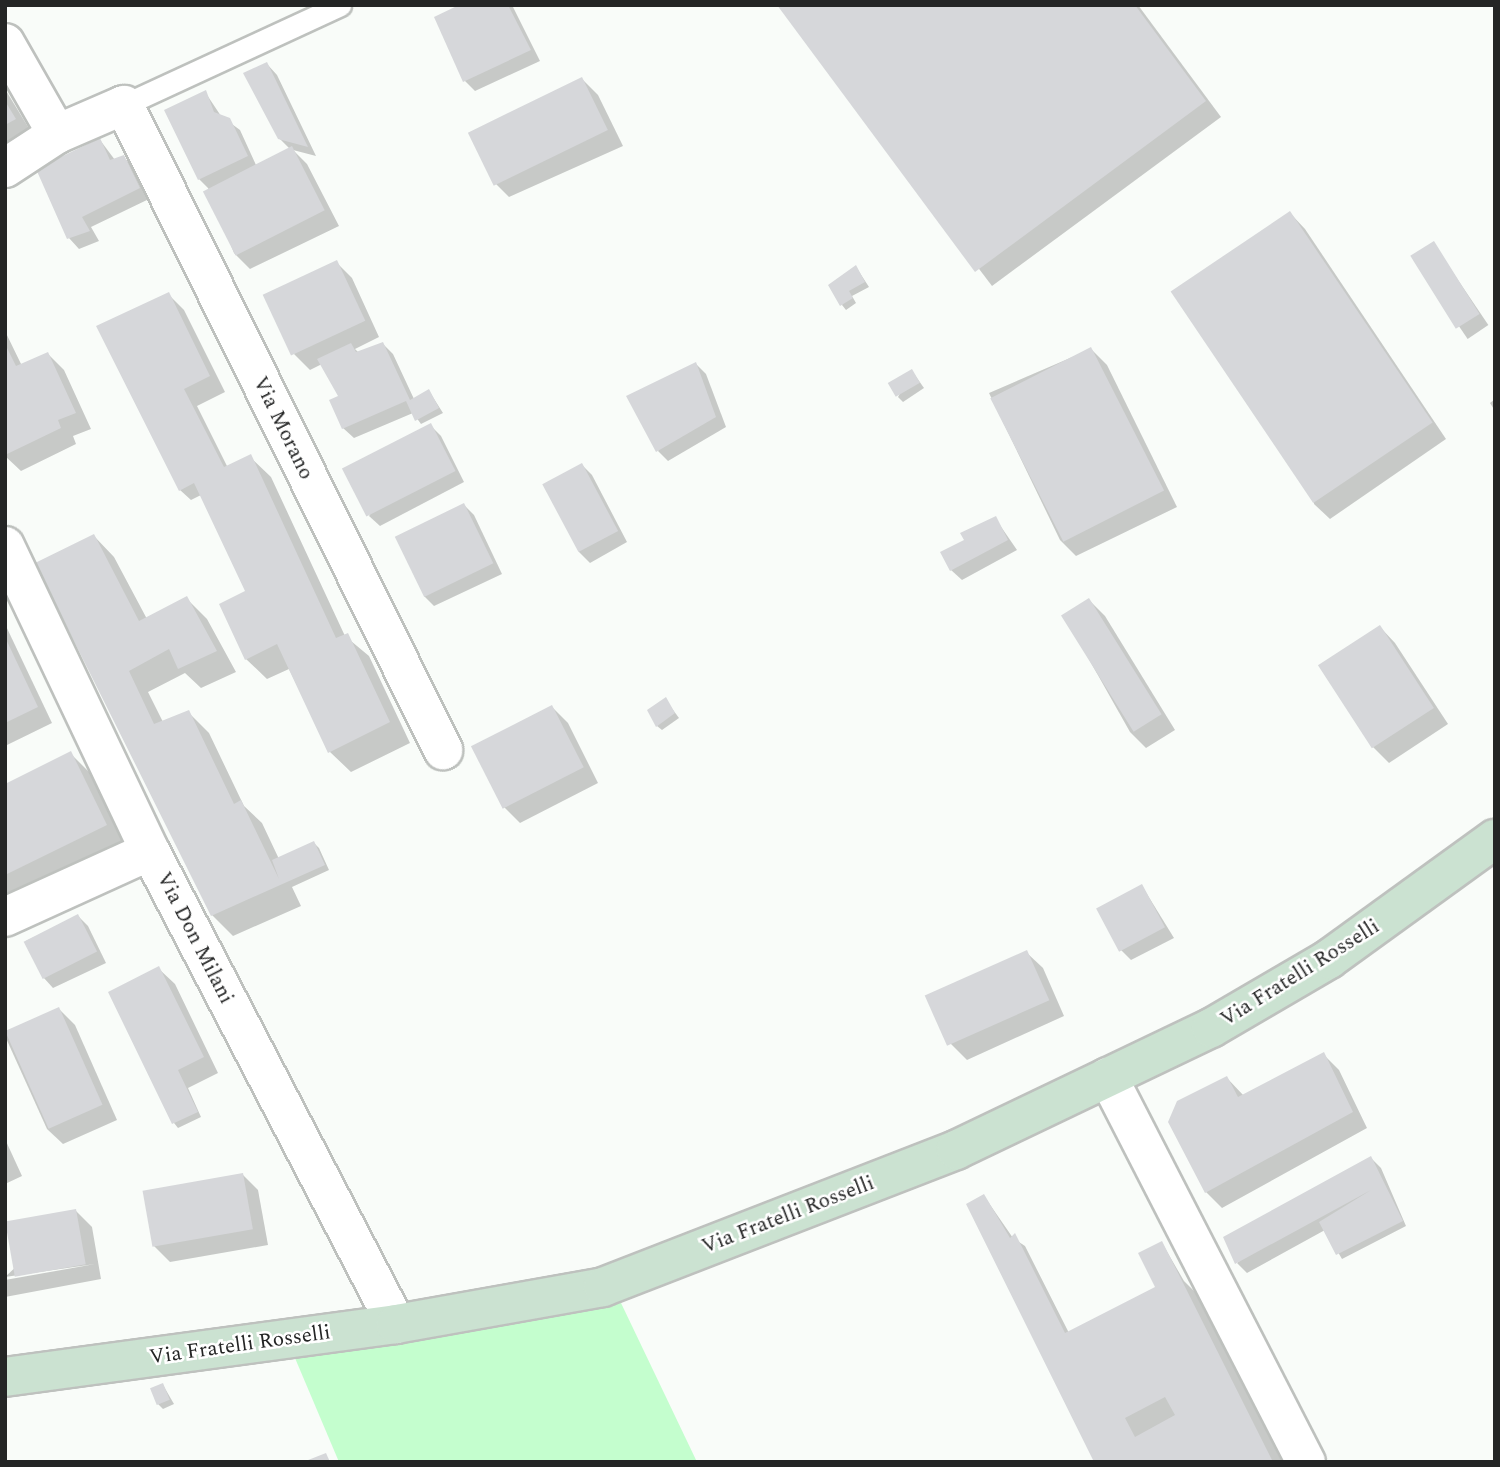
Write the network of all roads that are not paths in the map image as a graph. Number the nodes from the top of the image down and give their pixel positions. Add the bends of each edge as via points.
1 (340, 5) edge
2 (5, 43) edge
3 (124, 105) junction
4 (57, 134) junction
5 (5, 168) edge
6 (11, 571) edge
7 (443, 750) dead end
8 (1495, 839) edge
9 (150, 851) junction
10 (5, 918) edge
11 (1108, 1077) junction
12 (396, 1324) junction
13 (5, 1377) edge
14 (1306, 1462) edge

1 - 3 lane
2 - 4 street
3 - 4 street
3 - 7 street, Via Morano
4 - 5 street
6 - 9 street, Via Don Milani
8 - 11 main road, Via Fratelli Rosselli via 1329,958 1211,1028
9 - 10 street
9 - 12 street, Via Don Milani
11 - 12 main road, Via Fratelli Rosselli via 956,1150 603,1287
11 - 14 street
12 - 13 main road, Via Fratelli Rosselli

